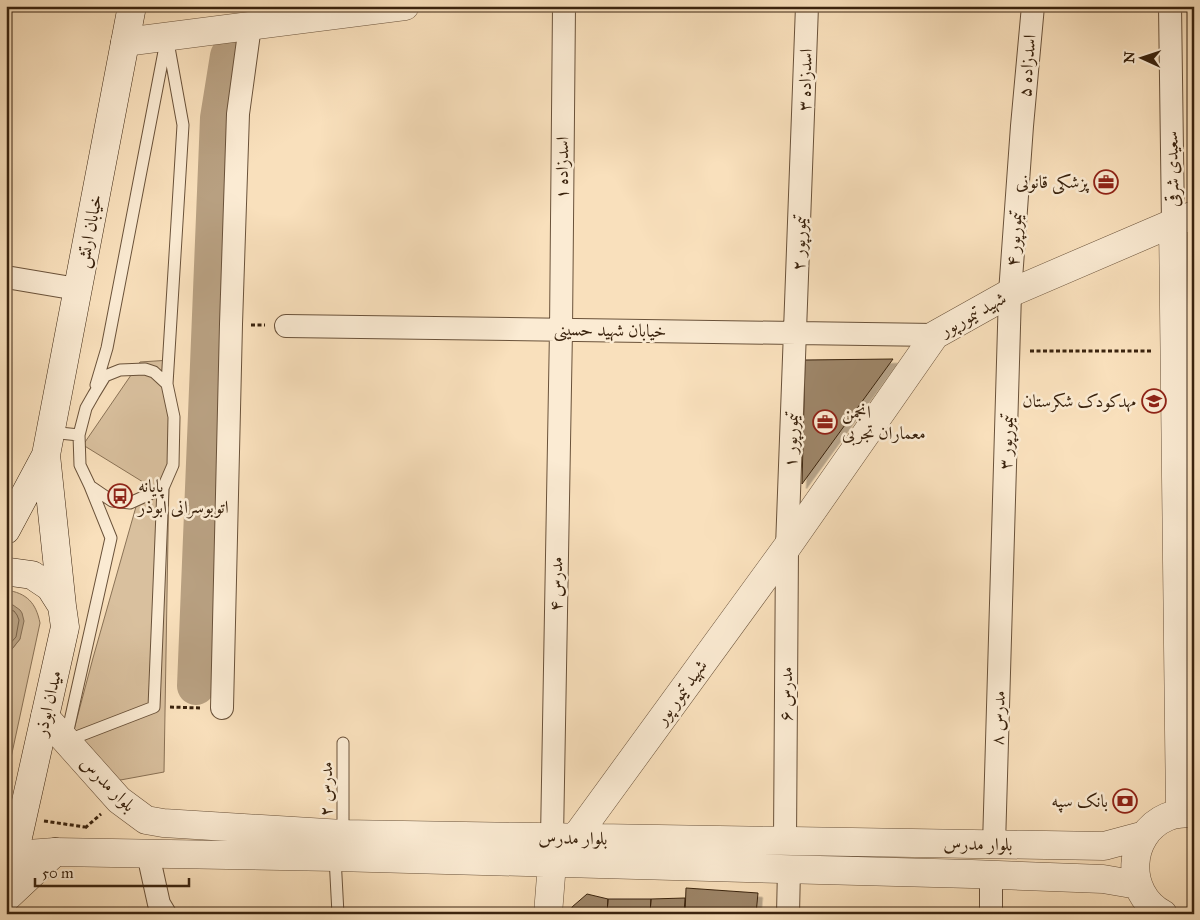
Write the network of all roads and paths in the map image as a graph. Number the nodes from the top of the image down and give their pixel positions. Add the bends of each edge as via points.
1 (132, 6) edge
2 (405, 6) edge
3 (564, 6) edge
4 (807, 6) edge
5 (1033, 6) edge
6 (1170, 6) edge
7 (250, 26) junction
8 (167, 36) junction
9 (125, 42) junction
10 (1022, 126) joint
11 (802, 153) joint
12 (1183, 219) edge
13 (6, 277) edge
14 (77, 289) junction
15 (1010, 293) junction
16 (231, 324) junction
17 (286, 326) joint
18 (561, 330) junction
19 (795, 333) junction
20 (935, 335) junction
21 (1181, 339) edge
22 (1009, 351) junction
23 (167, 384) junction
24 (94, 394) junction
25 (79, 435) junction
26 (48, 443) junction
27 (90, 486) junction
28 (163, 488) junction
29 (6, 530) edge
30 (787, 547) junction
31 (6, 573) edge
32 (1002, 590) joint
33 (62, 606) junction
34 (154, 707) junction
35 (222, 708) joint
36 (45, 717) junction
37 (66, 741) junction
38 (343, 743) dead end
39 (119, 800) junction
40 (1187, 813) edge
41 (1145, 835) junction
42 (785, 841) junction
43 (994, 845) junction
44 (339, 846) junction
45 (560, 846) junction
46 (55, 852) junction
47 (148, 854) junction
48 (10, 861) edge
49 (788, 870) junction
50 (991, 875) junction
51 (1138, 884) junction
52 (6, 898) edge
53 (165, 914) edge
54 (338, 914) edge
55 (548, 914) edge
56 (788, 914) edge
57 (991, 914) edge
58 (1163, 914) edge

1 - 9 street, خیابان ارتش
2 - 7 street
3 - 18 street, اسدزاده ۱
4 - 11 street, اسدزاده ۳
5 - 10 street, اسدزاده ۵
6 - 12 street, سعیدی شرقی
7 - 8 street
7 - 16 street via 238,114
8 - 9 street
8 - 23 lane via 182,125
8 - 24 lane via 107,348
9 - 14 street, خیابان ارتش
10 - 15 street, تیمورپور ۴
11 - 19 street, تیمورپور ۲
12 - 15 street, شهید تیمورپور
12 - 21 street, سعیدی شرقی
13 - 14 street
14 - 26 street, خیابان ارتش
15 - 20 street, شهید تیمورپور
15 - 22 street, تیمورپور ۳
16 - 17 path
16 - 35 street
17 - 18 street, خیابان شهید حسینی
18 - 19 street, خیابان شهید حسینی
18 - 45 street, مدرس ۴
19 - 20 street, خیابان شهید حسینی
19 - 30 street, تیمورپور ۱
20 - 30 street, شهید تیمورپور
21 - 22 path
21 - 40 street, سعیدی شرقی
22 - 32 street, تیمورپور ۳
23 - 24 lane via 154,372 145,369 120,370 105,376
23 - 28 lane via 174,417 173,465
24 - 25 lane via 86,408
25 - 26 lane
25 - 27 lane via 80,465
26 - 29 street
26 - 33 street
27 - 28 lane via 112,501 130,503
27 - 37 lane via 111,538
28 - 34 lane
30 - 42 street, مدرس ۶
30 - 45 street, شهید تیمور پور
31 - 33 street, میدان ابوذر via 32,575 50,587
32 - 43 street, مدرس ۸
33 - 36 street, میدان ابوذر via 65,627
34 - 35 path
34 - 37 lane
36 - 37 street, بلوار مدرس
36 - 48 street, میدان ابوذر
37 - 39 street, بلوار مدرس
38 - 44 lane, مدرس ۲
39 - 44 street, بلوار مدرس via 146,820
39 - 46 path
40 - 41 street via 1166,817
41 - 43 street, بلوار مدرس via 1104,846
41 - 51 street via 1135,859
42 - 43 street, بلوار مدرس
42 - 45 street, بلوار مدرس
44 - 45 street, بلوار مدرس
44 - 47 street, بلوار مدرس
44 - 54 lane, مدرس ۲
45 - 49 street, بلوار مدرس
45 - 55 street
46 - 47 street, بلوار مدرس
46 - 48 street, بلوار مدرس
46 - 52 street
47 - 53 street via 159,904
49 - 50 street, بلوار مدرس
49 - 56 street
50 - 51 street, بلوار مدرس via 1103,879
50 - 57 street
51 - 58 street via 1145,898

